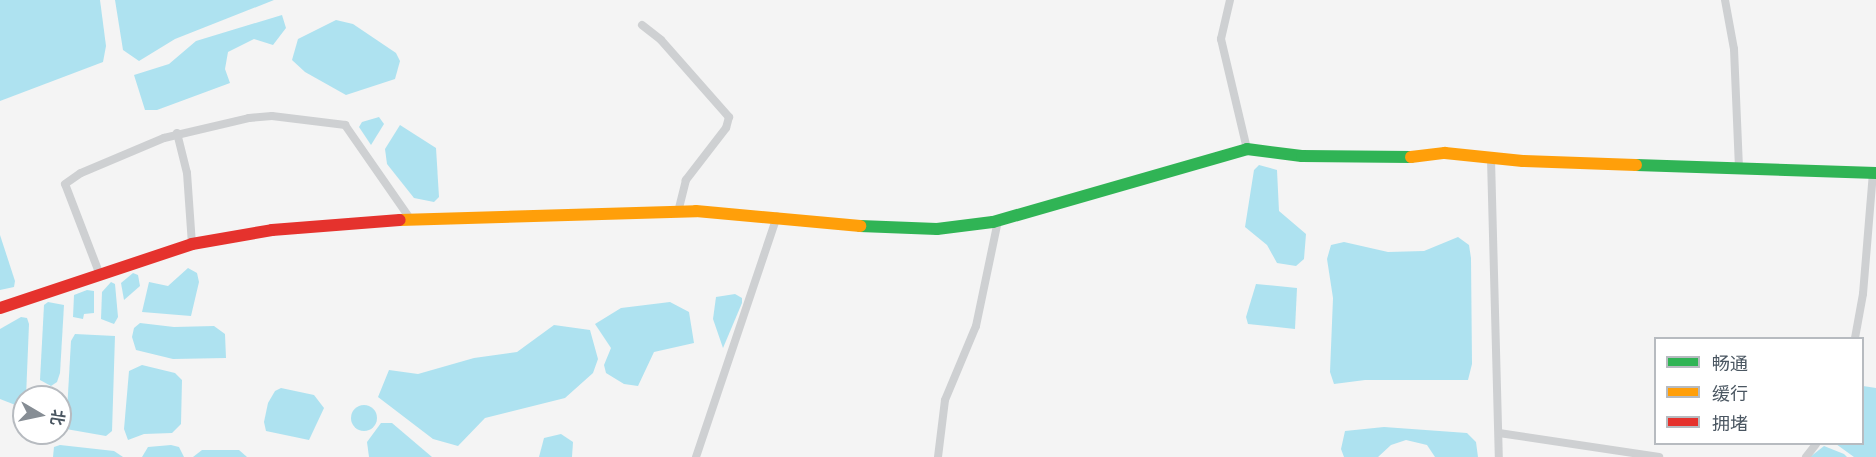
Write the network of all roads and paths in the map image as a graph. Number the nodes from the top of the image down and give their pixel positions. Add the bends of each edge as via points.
1 (1230, 0) edge
2 (1725, 0) edge
3 (642, 25) dead end
4 (177, 133) junction
5 (1247, 149) junction
6 (1491, 159) junction
7 (1739, 170) junction
8 (1874, 173) edge
9 (678, 211) junction
10 (777, 216) junction
11 (411, 220) junction
12 (998, 221) junction
13 (192, 244) junction
14 (100, 275) junction
15 (0, 308) edge
16 (1855, 337) edge
17 (1499, 433) junction
18 (1815, 445) edge
19 (696, 457) edge
20 (938, 457) edge
21 (1499, 457) edge
22 (1659, 457) edge
23 (1806, 457) edge

1 - 5 street via 1221,39
2 - 7 street via 1735,59
3 - 9 street via 661,40 729,117 726,128 686,180
4 - 11 street via 258,117 338,122 352,132
4 - 13 street via 187,173
4 - 14 street via 81,173 65,184
5 - 6 street via 1302,156 1384,159 1445,153
5 - 12 street
6 - 7 street
6 - 17 street
7 - 8 street
8 - 16 street
9 - 10 street
9 - 11 street
10 - 12 street via 896,230
10 - 19 street
11 - 13 street via 302,226
12 - 20 street via 976,326 945,400
13 - 14 street
14 - 15 street
17 - 21 street
17 - 22 street
18 - 23 street

